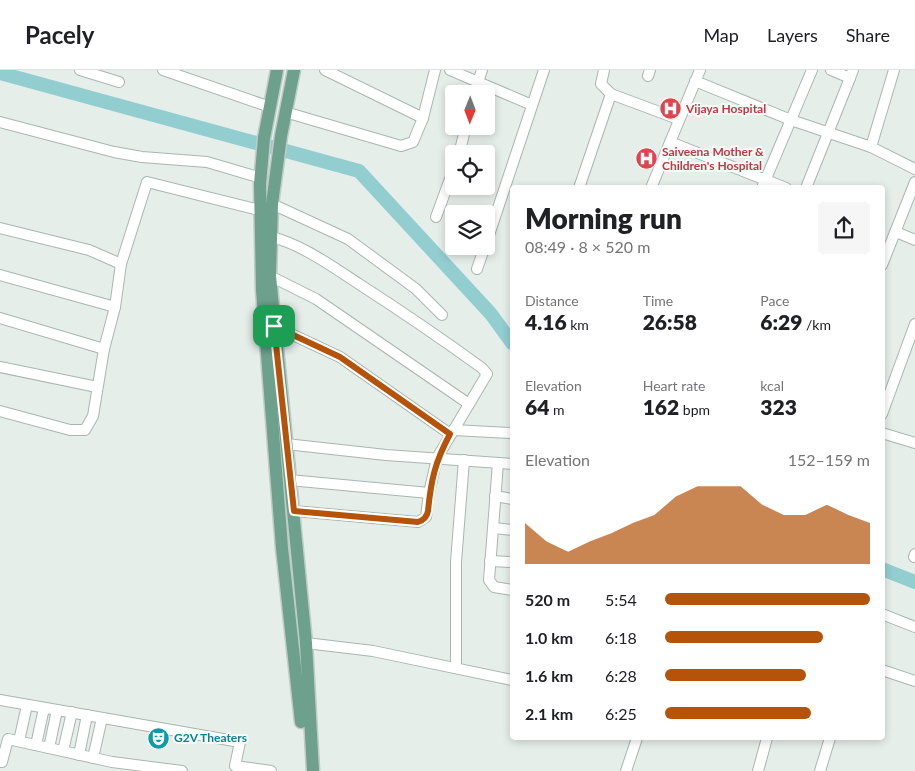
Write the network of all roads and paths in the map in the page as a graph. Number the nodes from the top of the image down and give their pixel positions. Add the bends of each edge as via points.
1 (80, 70) edge
2 (163, 70) edge
3 (277, 70) edge
4 (294, 70) edge
5 (325, 70) edge
6 (435, 70) edge
7 (450, 70) edge
8 (482, 70) edge
9 (544, 70) edge
10 (604, 70) edge
11 (700, 70) edge
12 (812, 70) edge
13 (831, 70) edge
14 (894, 70) edge
15 (852, 74) edge
16 (119, 82) dead end
17 (478, 82) junction
18 (695, 82) junction
19 (477, 85) edge
20 (611, 94) junction
21 (532, 105) junction
22 (270, 107) junction
23 (286, 112) junction
24 (423, 118) junction
25 (678, 119) junction
26 (790, 120) junction
27 (0, 122) edge
28 (828, 133) junction
29 (670, 142) junction
30 (871, 147) junction
31 (915, 168) edge
32 (261, 181) junction
33 (915, 182) edge
34 (764, 184) edge
35 (580, 185) edge
36 (652, 185) edge
37 (807, 185) edge
38 (445, 192) edge
39 (268, 209) junction
40 (436, 217) dead end
41 (495, 218) edge
42 (0, 228) edge
43 (896, 232) junction
44 (269, 236) junction
45 (915, 240) edge
46 (886, 249) edge
47 (482, 255) edge
48 (120, 264) junction
49 (477, 269) dead end
50 (0, 275) edge
51 (270, 276) junction
52 (115, 307) junction
53 (442, 315) dead end
54 (0, 318) edge
55 (915, 324) edge
56 (274, 326) junction
57 (104, 349) junction
58 (0, 367) edge
59 (98, 387) junction
60 (469, 404) junction
61 (885, 406) edge
62 (0, 411) edge
63 (451, 432) junction
64 (510, 433) edge
65 (885, 434) edge
66 (915, 443) edge
67 (286, 444) junction
68 (437, 458) junction
69 (464, 460) junction
70 (498, 463) junction
71 (510, 464) edge
72 (289, 480) junction
73 (429, 493) junction
74 (495, 496) junction
75 (510, 498) edge
76 (294, 511) junction
77 (494, 528) junction
78 (510, 530) edge
79 (490, 561) junction
80 (510, 562) edge
81 (510, 590) edge
82 (885, 615) edge
83 (915, 627) edge
84 (306, 643) junction
85 (456, 668) junction
86 (885, 671) edge
87 (510, 680) edge
88 (915, 681) edge
89 (0, 700) edge
90 (27, 705) junction
91 (44, 708) junction
92 (57, 710) junction
93 (72, 712) junction
94 (87, 715) junction
95 (102, 718) junction
96 (4, 738) edge
97 (636, 740) edge
98 (766, 740) edge
99 (829, 740) edge
100 (19, 741) junction
101 (36, 745) junction
102 (49, 748) junction
103 (63, 751) junction
104 (79, 755) junction
105 (93, 758) junction
106 (0, 762) edge
107 (235, 769) edge
108 (182, 771) edge
109 (271, 771) edge
110 (304, 771) edge
111 (313, 771) edge
112 (626, 771) edge
113 (758, 771) edge
114 (820, 771) edge

1 - 16 street
2 - 22 street
3 - 22 main road
4 - 23 main road
5 - 24 street
6 - 24 street
7 - 17 street
8 - 17 street
9 - 21 street
10 - 20 street via 601,84
11 - 18 street
12 - 26 street
13 - 15 street
14 - 30 street
15 - 28 street
17 - 19 street
17 - 21 street
18 - 25 street
18 - 26 street
20 - 25 street
20 - 35 street
21 - 41 street
22 - 32 main road
23 - 24 street via 401,146 413,142
23 - 39 main road
25 - 29 street
26 - 28 street
26 - 34 street
27 - 32 street via 114,152 207,162
28 - 30 street
28 - 37 street
29 - 34 street
29 - 36 street
30 - 31 street
32 - 39 main road
33 - 43 street
38 - 40 street
39 - 44 main road
39 - 48 street via 147,182
39 - 53 street via 348,239 416,288
39 - 110 main road via 265,332
42 - 48 street via 89,250
43 - 45 street
43 - 46 street
44 - 51 main road
44 - 60 street via 291,242 311,253 482,368 486,376
47 - 49 street
48 - 52 street
50 - 52 street
51 - 56 main road
51 - 60 street via 316,299
52 - 57 street
54 - 57 street
55 - 61 street
56 - 63 street via 340,357
56 - 67 main road
57 - 59 street
58 - 59 street
59 - 62 street via 90,422 81,431
60 - 63 street
63 - 64 street
63 - 68 street
65 - 66 street
67 - 68 street
67 - 72 main road
68 - 69 street
68 - 73 street
69 - 70 street
69 - 85 street via 456,562
70 - 71 street
70 - 74 street
72 - 73 street
72 - 76 main road
73 - 76 street via 426,517 418,522
74 - 75 street
74 - 77 street
76 - 84 main road
77 - 78 street
77 - 79 street
79 - 80 street
79 - 81 street via 490,584
82 - 83 street
84 - 85 street via 374,651
84 - 111 main road
85 - 87 street
86 - 88 street
89 - 90 street
90 - 91 street
90 - 100 street
91 - 92 street
91 - 101 street
92 - 93 street
92 - 102 street
93 - 94 street
93 - 103 street
94 - 95 street
94 - 104 street
95 - 105 street
95 - 107 street via 240,742
96 - 100 street
96 - 106 street
97 - 112 street
98 - 113 street
99 - 114 street
100 - 101 street
101 - 102 street
102 - 103 street
103 - 104 street
104 - 105 street
105 - 108 street
107 - 109 street

